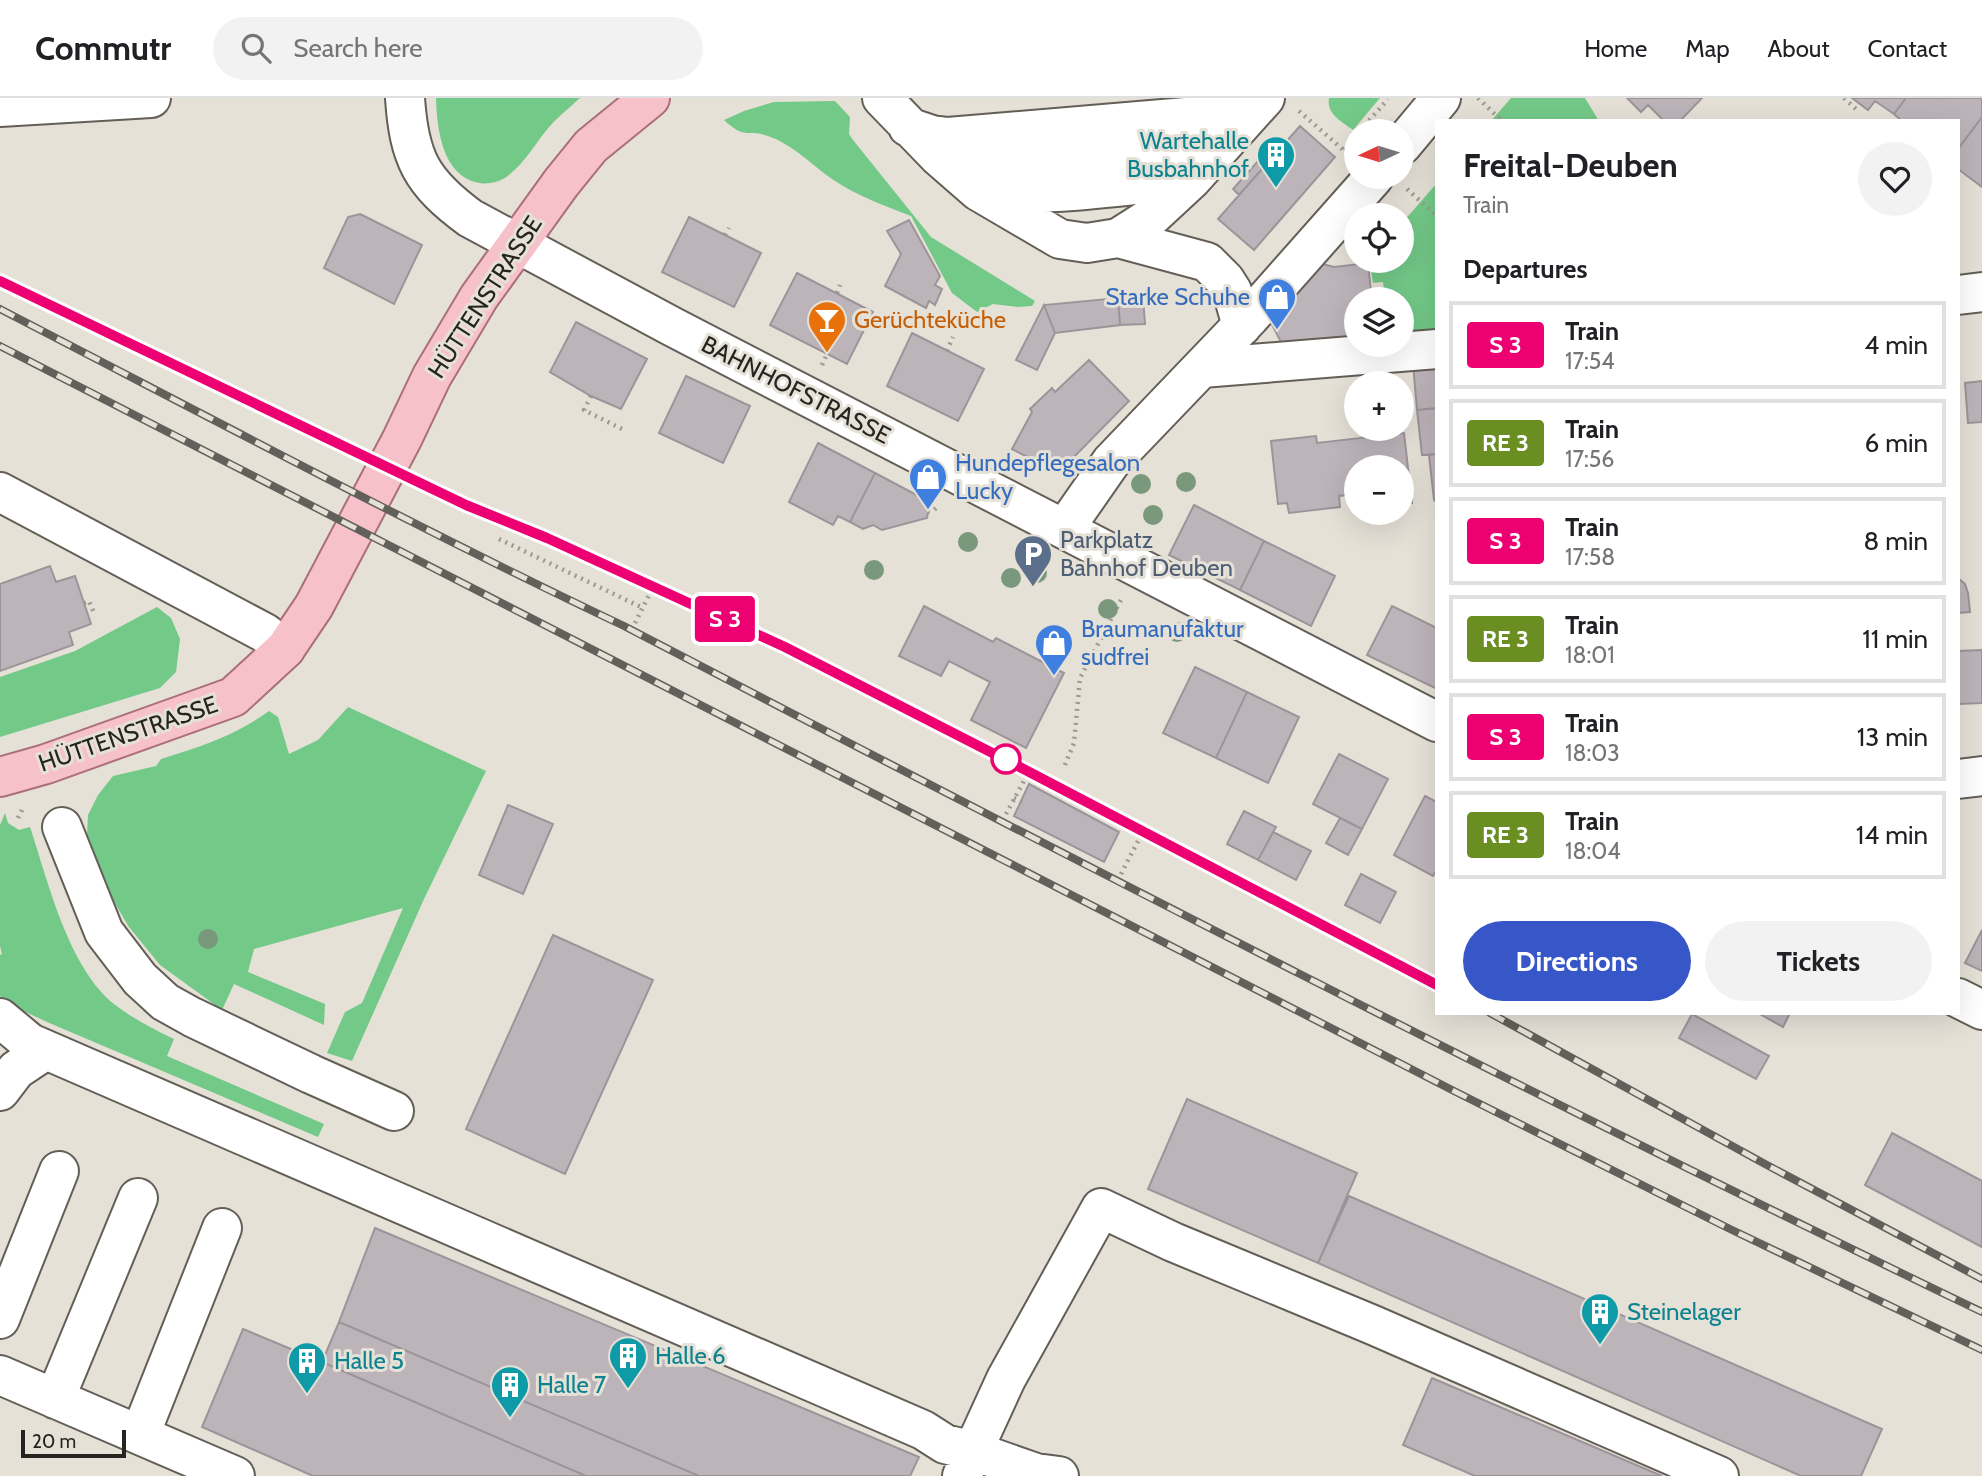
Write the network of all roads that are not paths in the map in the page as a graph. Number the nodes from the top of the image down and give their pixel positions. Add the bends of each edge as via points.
1 (151, 98) edge
2 (405, 98) edge
3 (650, 98) edge
4 (882, 98) edge
5 (1441, 98) edge
6 (109, 99) edge
7 (1273, 104) edge
8 (0, 107) edge
9 (908, 127) junction
10 (1414, 131) edge
11 (1231, 135) junction
12 (939, 157) junction
13 (1192, 179) junction
14 (1380, 189) edge
15 (978, 191) junction
16 (1118, 238) junction
17 (517, 243) junction
18 (1982, 292) edge
19 (1960, 295) edge
20 (1242, 326) junction
21 (1435, 349) edge
22 (1202, 369) junction
23 (0, 492) edge
24 (1065, 528) junction
25 (285, 649) junction
26 (1435, 721) edge
27 (1982, 776) edge
28 (0, 777) edge
29 (1960, 779) edge
30 (62, 827) dead end
31 (1960, 999) edge
32 (1982, 1010) edge
33 (0, 1018) edge
34 (46, 1049) junction
35 (0, 1091) edge
36 (394, 1111) dead end
37 (59, 1171) dead end
38 (138, 1198) dead end
39 (222, 1228) dead end
40 (0, 1320) edge
41 (0, 1376) edge
42 (55, 1399) junction
43 (140, 1435) junction
44 (967, 1463) edge
45 (235, 1476) edge
46 (1059, 1476) edge
47 (1719, 1476) edge

1 - 6 street
2 - 17 street, BAHNHOFSTRASSE via 410,144 434,188 470,218
3 - 17 main road, HÜTTENSTRASSE via 591,146
4 - 9 street
5 - 10 street
6 - 8 street
7 - 9 street via 1233,113 948,136
7 - 11 street
9 - 12 street
11 - 12 street via 1211,145 970,163
11 - 13 street
12 - 15 street
13 - 15 street via 1060,191
13 - 16 street via 1151,217
14 - 20 street
15 - 16 street via 1060,239 1087,243
16 - 20 street via 1207,262 1226,280
17 - 24 street, BAHNHOFSTRASSE
17 - 25 main road, HÜTTENSTRASSE via 451,342 314,606
18 - 19 street
20 - 22 street
21 - 22 street
22 - 24 street via 1111,463
23 - 25 street via 265,633
24 - 26 street, BAHNHOFSTRASSE
25 - 28 main road, HÜTTENSTRASSE via 233,697
27 - 29 street
30 - 36 street via 104,932 140,979 165,1002
31 - 32 street
33 - 34 street via 30,1043
34 - 35 street via 16,1070
34 - 44 street via 923,1430
37 - 40 street
38 - 42 street
39 - 43 street
41 - 42 street
42 - 43 street
43 - 45 street
44 - 46 street
44 - 47 street via 1006,1379 1101,1208

